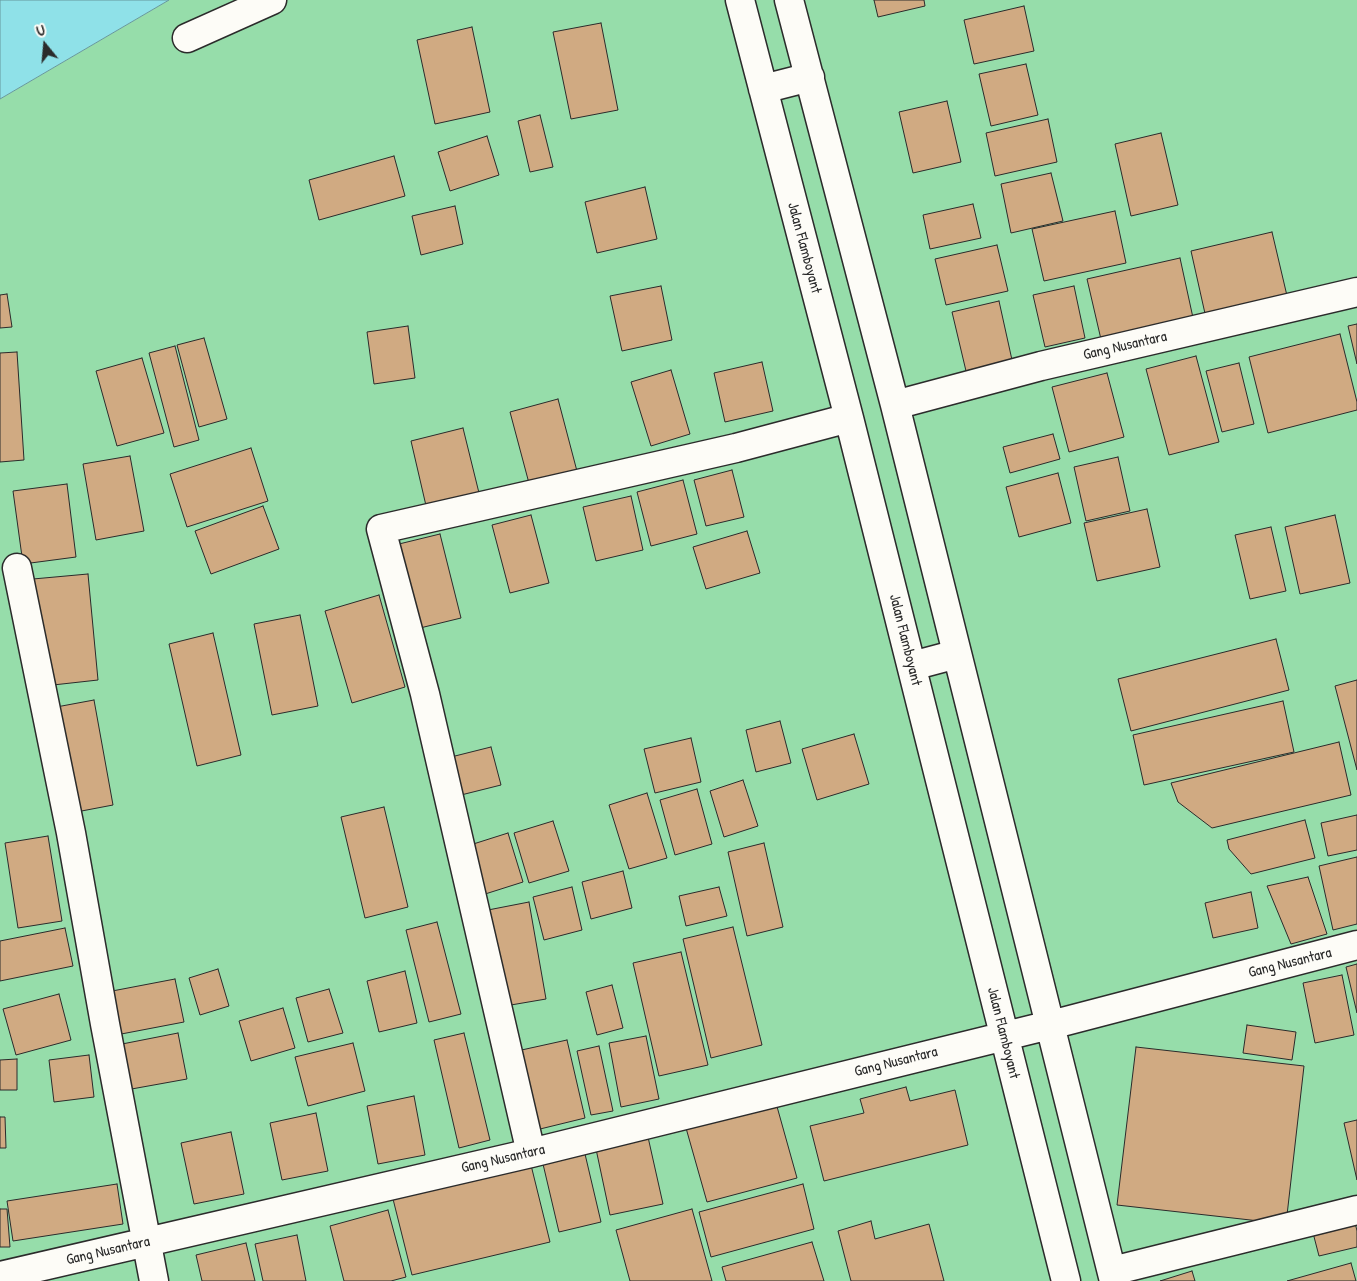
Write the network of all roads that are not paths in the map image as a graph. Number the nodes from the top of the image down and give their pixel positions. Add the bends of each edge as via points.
1 (272, 0) edge
2 (740, 0) edge
3 (789, 0) edge
4 (187, 38) dead end
5 (810, 77) junction
6 (763, 89) junction
7 (1357, 292) edge
8 (895, 405) junction
9 (849, 418) junction
10 (17, 568) dead end
11 (957, 654) junction
12 (912, 666) junction
13 (1357, 945) edge
14 (1058, 1023) junction
15 (1004, 1036) junction
16 (530, 1153) junction
17 (1357, 1210) edge
18 (146, 1243) junction
19 (0, 1276) edge
20 (1113, 1276) edge
21 (154, 1281) edge
22 (1066, 1281) edge

1 - 4 street
2 - 6 street, Jalan Flamboyant
3 - 5 street
5 - 6 street
5 - 8 street
6 - 9 street, Jalan Flamboyant
7 - 8 street, Gang Nusantara via 1041,366
8 - 11 street
9 - 12 street, Jalan Flamboyant
9 - 16 street via 736,448 381,529 426,694
10 - 18 street via 71,833
11 - 12 street
11 - 14 street
12 - 15 street, Jalan Flamboyant
13 - 14 street, Gang Nusantara
14 - 15 street, Gang Nusantara
14 - 20 street
15 - 16 street, Gang Nusantara
15 - 22 street, Jalan Flamboyant
16 - 18 street, Gang Nusantara
17 - 20 street
18 - 19 street, Gang Nusantara
18 - 21 street

